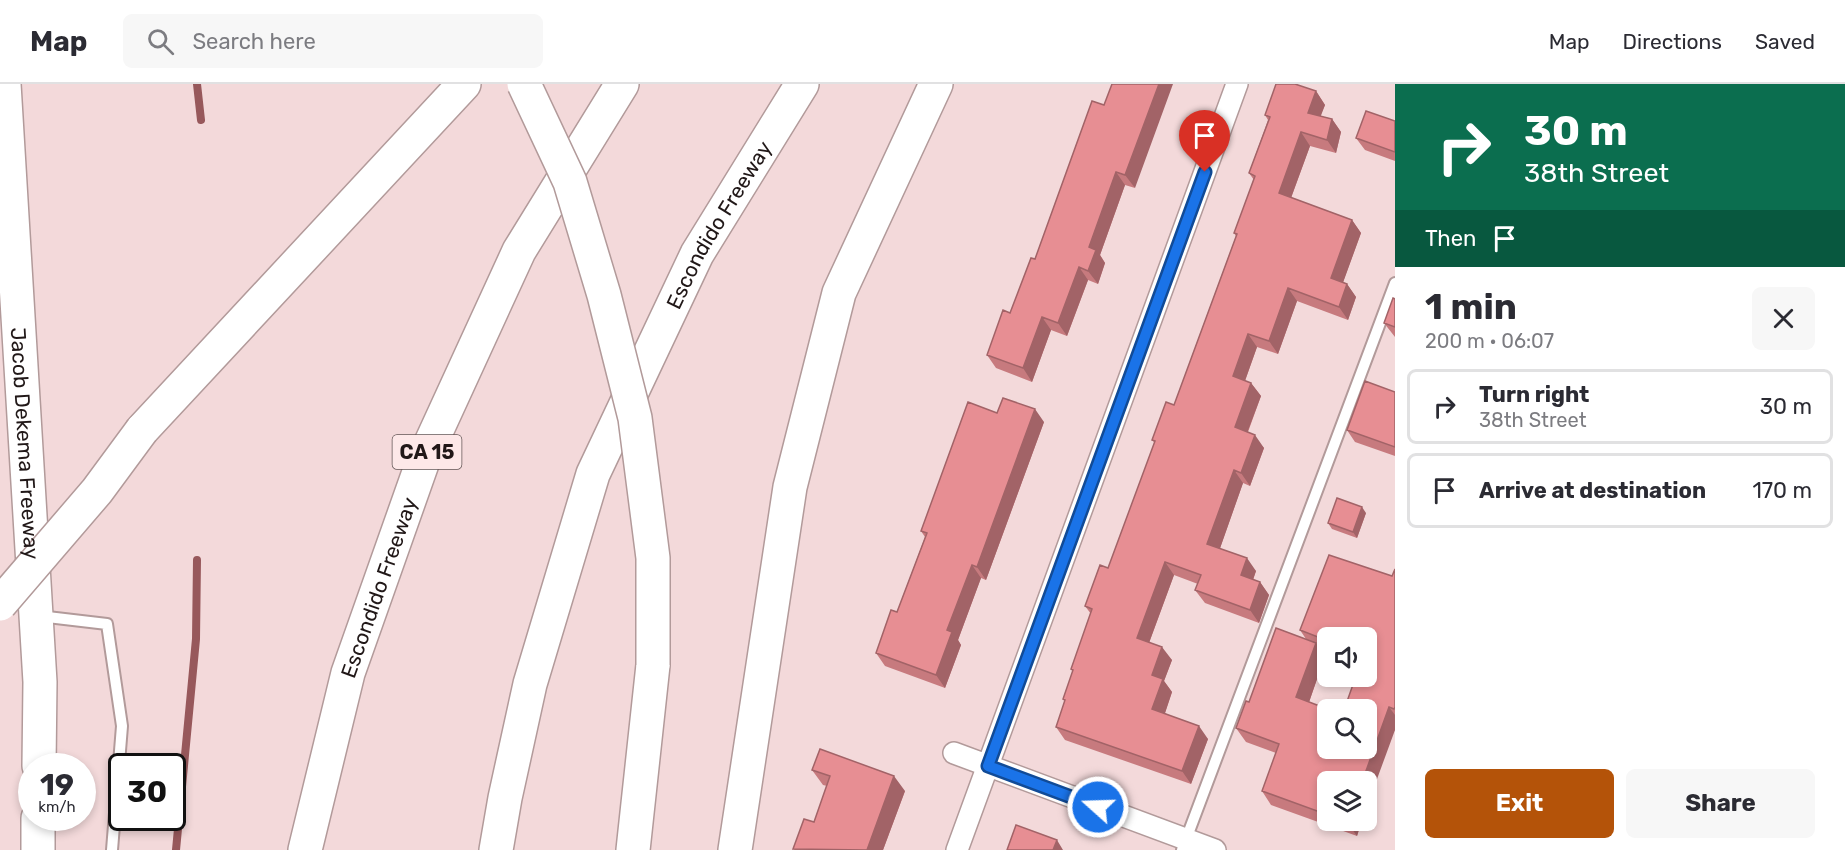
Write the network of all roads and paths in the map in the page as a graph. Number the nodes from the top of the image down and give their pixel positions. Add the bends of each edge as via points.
1 (4, 84) edge
2 (464, 84) edge
3 (524, 84) edge
4 (622, 84) edge
5 (802, 84) edge
6 (936, 84) edge
7 (1237, 84) edge
8 (1395, 284) edge
9 (0, 604) edge
10 (36, 616) junction
11 (39, 753) edge
12 (954, 753) dead end
13 (988, 766) junction
14 (38, 831) edge
15 (1184, 844) edge
16 (38, 850) edge
17 (112, 850) edge
18 (304, 850) edge
19 (496, 850) edge
20 (633, 850) edge
21 (735, 850) edge
22 (957, 850) edge
23 (1215, 850) edge

1 - 10 highway, Jacob Dekema Freeway
2 - 9 highway, bridge via 142,430 97,491
3 - 20 highway, bridge via 570,182 635,418 653,558 652,665
4 - 18 highway, Escondido Freeway / CA 15 via 519,251 424,458 348,673
5 - 19 highway, Escondido Freeway via 697,254 593,474 530,684
6 - 21 highway via 839,293 790,487
7 - 13 street
8 - 15 lane
10 - 11 highway, Jacob Dekema Freeway
10 - 17 lane via 107,624 122,726
12 - 13 street
13 - 15 street
13 - 22 street
14 - 16 highway
15 - 23 street

